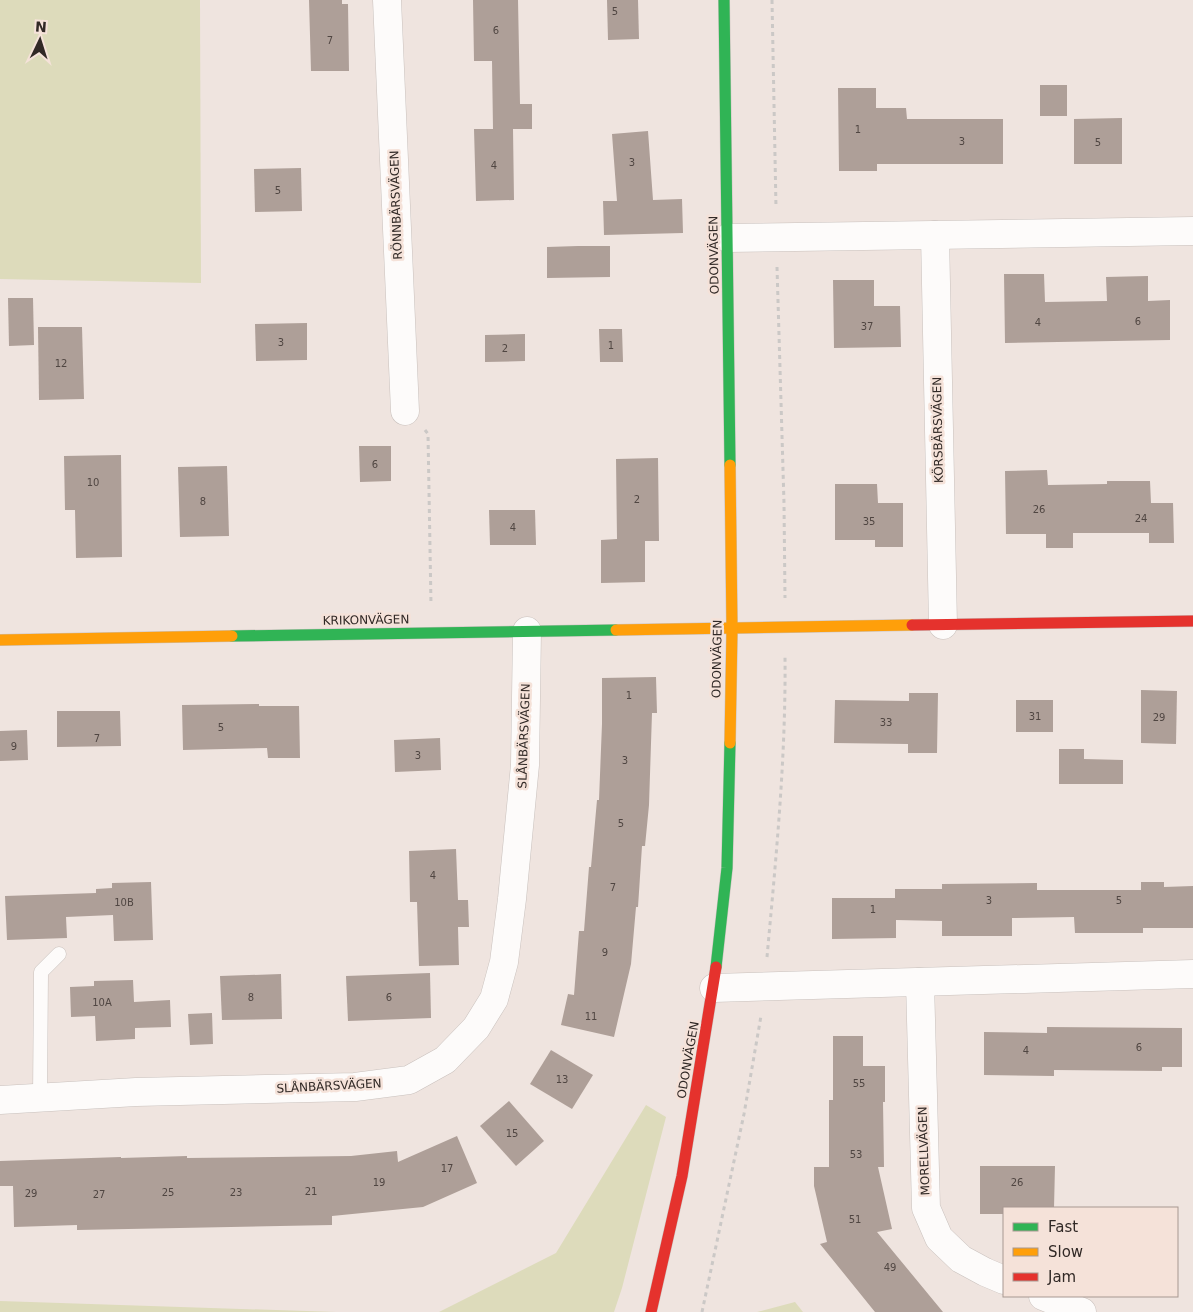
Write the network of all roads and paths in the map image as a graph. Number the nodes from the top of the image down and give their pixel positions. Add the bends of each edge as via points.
1 (388, 0) edge
2 (724, 0) edge
3 (1193, 231) edge
4 (935, 235) junction
5 (728, 238) junction
6 (404, 411) joint
7 (1193, 621) edge
8 (943, 625) junction
9 (732, 629) junction
10 (527, 631) junction
11 (431, 632) junction
12 (0, 640) edge
13 (59, 954) dead end
14 (1193, 974) edge
15 (920, 982) junction
16 (714, 988) junction
17 (40, 1098) junction
18 (0, 1100) edge
19 (1003, 1280) edge
20 (1045, 1297) edge
21 (652, 1312) edge
22 (1082, 1312) edge

1 - 6 street, RÖNNBÄRSVÄGEN
2 - 5 street, ODONVÄGEN
3 - 4 street
4 - 5 street
4 - 8 street, KÖRSBÄRSVÄGEN
5 - 9 street, ODONVÄGEN
6 - 11 path via 428,434
7 - 8 street
8 - 9 street
9 - 10 street, KRIKONVÄGEN
9 - 16 street, ODONVÄGEN via 727,868
10 - 11 street, KRIKONVÄGEN
10 - 17 street, SLÅNBÄRSVÄGEN via 525,765 504,962 494,999 476,1028 445,1060 409,1080 355,1087 136,1092
11 - 12 street, KRIKONVÄGEN
13 - 17 lane via 41,972
14 - 15 street
15 - 16 street
15 - 19 street, MORELLVÄGEN via 926,1208 939,1238 962,1259
16 - 21 street, ODONVÄGEN via 682,1176
17 - 18 street, SLÅNBÄRSVÄGEN
20 - 22 street

